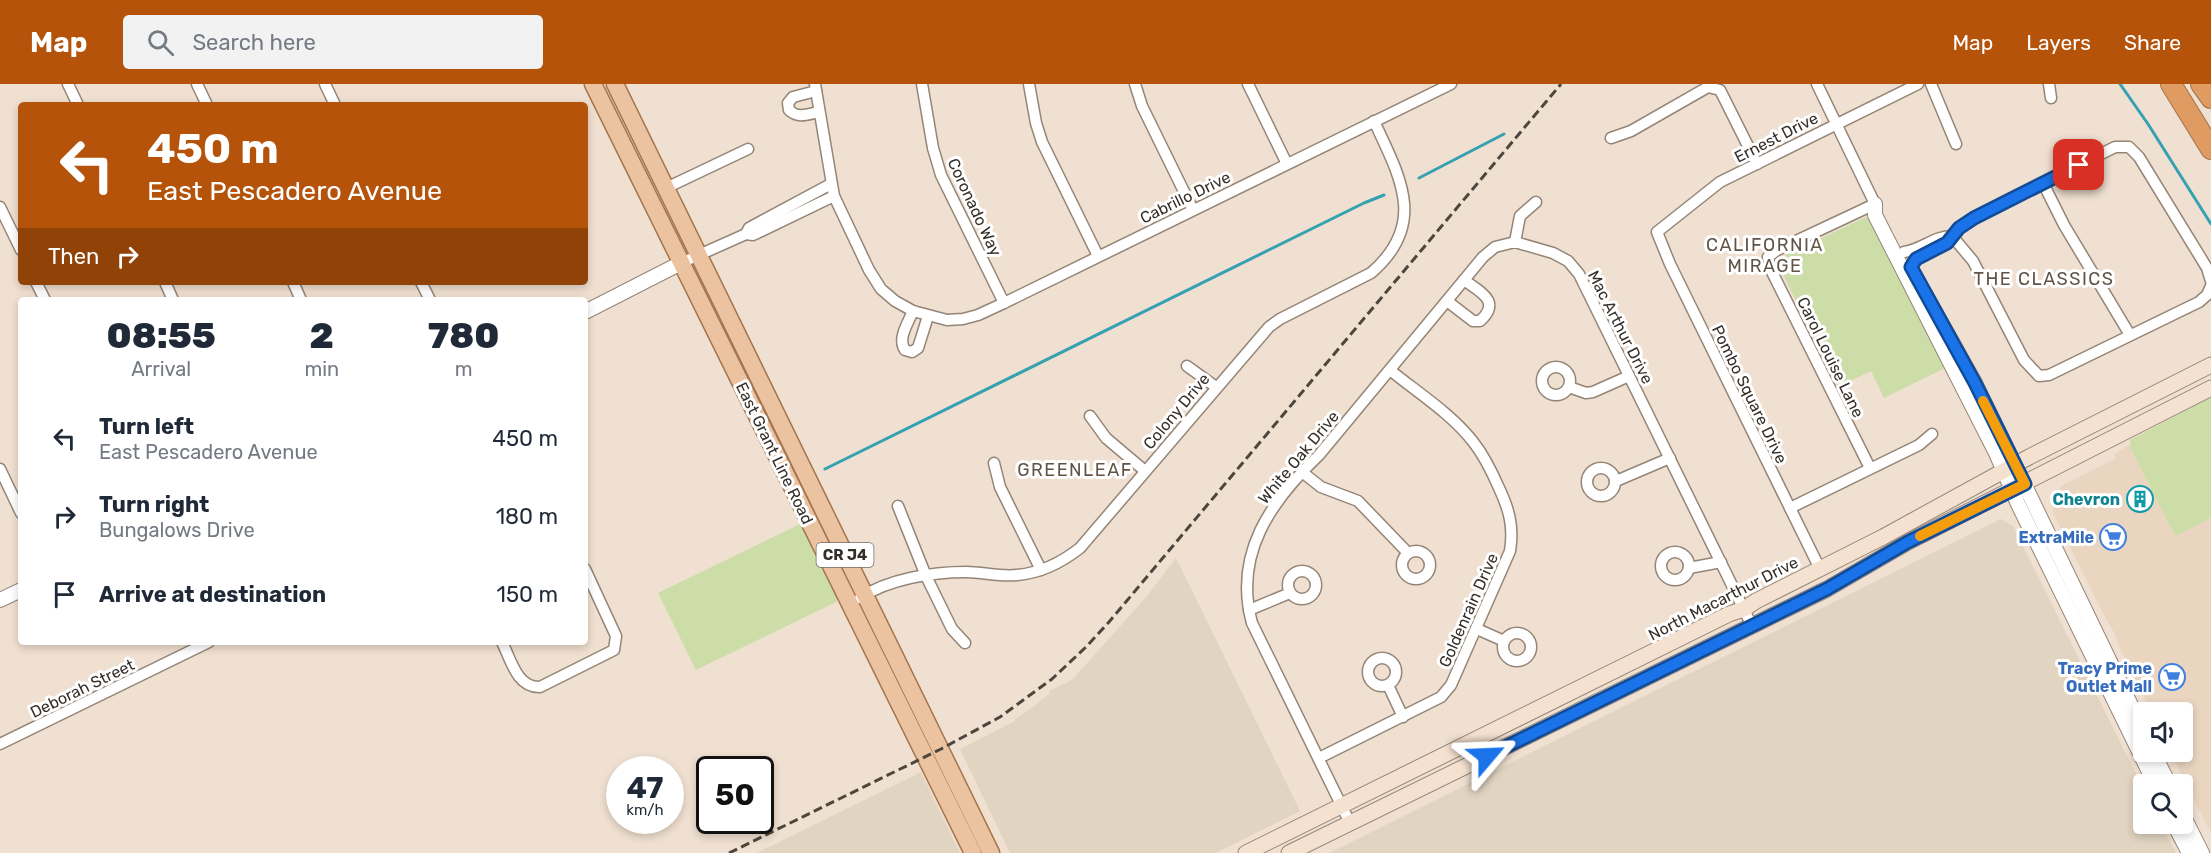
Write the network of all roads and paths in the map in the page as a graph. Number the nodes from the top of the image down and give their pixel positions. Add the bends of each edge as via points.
1 (68, 84) edge
2 (197, 84) edge
3 (325, 84) edge
4 (593, 84) edge
5 (615, 84) edge
6 (922, 84) edge
7 (1029, 84) edge
8 (1135, 84) edge
9 (1248, 84) edge
10 (1451, 84) edge
11 (1817, 84) edge
12 (1918, 84) edge
13 (1931, 84) edge
14 (2049, 84) edge
15 (2171, 84) edge
16 (2201, 84) edge
17 (815, 88) edge
18 (2051, 98) dead end
19 (2211, 98) edge
20 (77, 102) edge
21 (206, 102) edge
22 (334, 102) edge
23 (819, 112) junction
24 (1374, 121) junction
25 (1837, 123) junction
26 (1611, 138) dead end
27 (1956, 144) dead end
28 (748, 149) dead end
29 (2211, 149) edge
30 (1287, 164) junction
31 (1757, 164) junction
32 (2043, 183) junction
33 (831, 184) junction
34 (666, 188) junction
35 (834, 196) junction
36 (1536, 202) dead end
37 (1875, 204) junction
38 (0, 207) edge
39 (1192, 210) junction
40 (1657, 232) joint
41 (746, 234) junction
42 (1952, 236) junction
43 (1515, 242) junction
44 (18, 244) edge
45 (1904, 252) junction
46 (699, 256) junction
47 (1098, 256) junction
48 (681, 263) junction
49 (1911, 267) junction
50 (1464, 280) junction
51 (2211, 281) edge
52 (2211, 286) edge
53 (1447, 301) junction
54 (1004, 303) junction
55 (588, 310) edge
56 (913, 311) junction
57 (928, 316) junction
58 (2130, 335) junction
59 (2211, 365) edge
60 (1187, 366) dead end
61 (1390, 370) junction
62 (1629, 376) junction
63 (1216, 387) junction
64 (1569, 387) dead end
65 (2211, 388) edge
66 (1090, 416) dead end
67 (1932, 434) dead end
68 (1670, 458) junction
69 (994, 463) dead end
70 (1870, 468) junction
71 (2010, 468) junction
72 (0, 470) edge
73 (1145, 471) junction
74 (1302, 472) junction
75 (1616, 481) dead end
76 (2018, 487) junction
77 (898, 506) dead end
78 (18, 507) edge
79 (1790, 508) junction
80 (1408, 553) dead end
81 (1721, 562) junction
82 (1689, 568) dead end
83 (1820, 569) junction
84 (1041, 570) junction
85 (588, 575) edge
86 (926, 576) junction
87 (18, 591) edge
88 (1290, 593) dead end
89 (865, 595) junction
90 (0, 600) edge
91 (850, 605) junction
92 (1744, 609) junction
93 (1249, 610) junction
94 (1752, 626) junction
95 (1477, 629) junction
96 (1504, 641) dead end
97 (965, 643) dead end
98 (203, 645) edge
99 (503, 645) edge
100 (1388, 685) dead end
101 (2133, 711) edge
102 (1403, 717) junction
103 (0, 744) edge
104 (1319, 758) junction
105 (2150, 774) edge
106 (1342, 806) junction
107 (1350, 823) junction
108 (2179, 834) edge
109 (2192, 834) edge
110 (974, 853) edge
111 (991, 853) edge
112 (1246, 853) edge
113 (1289, 853) edge
114 (2188, 853) edge
115 (2202, 853) edge

1 - 20 street
2 - 21 street
3 - 22 street
4 - 48 main road, East Grant Line Road / CR J4
5 - 34 main road, East Grant Line Road / CR J4
6 - 54 street, Coronado Way via 941,175
7 - 47 street via 1042,142
8 - 39 street
9 - 30 street
10 - 24 street, Cabrillo Drive
11 - 25 street
12 - 25 street, Ernest Drive
13 - 27 street
14 - 18 street
15 - 29 highway
16 - 19 highway
17 - 23 street, Cabrillo Drive
17 - 23 street via 793,97 788,103 789,110 798,116
23 - 33 street, Cabrillo Drive
24 - 30 street, Cabrillo Drive
24 - 63 street, Colony Drive via 1404,193 1405,213 1394,247 1371,273 1269,327
25 - 31 street, Ernest Drive
25 - 37 street
26 - 31 street via 1631,131 1708,87 1720,90
28 - 34 street
30 - 39 street, Cabrillo Drive
31 - 40 street, Ernest Drive via 1720,182
32 - 42 street via 1974,218
32 - 51 street via 2115,147 2129,147 2207,268
32 - 58 street
33 - 35 street, Cabrillo Drive
33 - 41 street via 749,228
34 - 46 main road, East Grant Line Road / CR J4
35 - 41 street via 753,235
35 - 56 street, Cabrillo Drive via 881,289
36 - 43 street via 1520,216
37 - 45 street via 1883,211
37 - 70 street, Carol Louise Lane via 1768,257
37 - 71 street via 1875,215
38 - 44 street
39 - 47 street, Cabrillo Drive
40 - 79 street, Pombo Square Drive
41 - 46 street
42 - 45 street via 1942,236
42 - 49 street via 1947,243 1916,259
42 - 58 street via 1972,261 2024,360 2039,376 2049,375
43 - 50 street, White Oak Drive via 1496,247 1483,256
43 - 62 street, Mac Arthur Drive via 1568,261 1579,274
45 - 49 street
46 - 48 street
46 - 89 main road, East Grant Line Road / CR J4
47 - 54 street, Cabrillo Drive
48 - 55 street
48 - 91 main road, East Grant Line Road / CR J4
49 - 71 street via 1975,383
50 - 53 street, White Oak Drive
50 - 53 street via 1485,296 1489,302 1487,314 1480,321 1473,321
52 - 58 street via 2199,302
53 - 61 street, White Oak Drive
54 - 57 street, Cabrillo Drive via 963,319
56 - 57 street, Cabrillo Drive
56 - 57 street via 901,339 905,350 912,352 918,348
59 - 71 main road, North Macarthur Drive
60 - 63 street
61 - 74 street, White Oak Drive
61 - 95 street, Goldenrain Drive via 1474,442 1506,504 1512,528 1510,551
62 - 64 street via 1593,392
62 - 68 street, Mac Arthur Drive
63 - 73 street, Colony Drive
65 - 76 main road
66 - 73 street via 1106,438
67 - 70 street via 1919,445
68 - 75 street
68 - 81 street, Mac Arthur Drive
69 - 84 street via 999,487
70 - 79 street
71 - 76 street
71 - 83 main road, North Macarthur Drive
72 - 78 street
73 - 84 street, Colony Drive via 1080,548
74 - 80 street via 1321,487 1358,501
74 - 93 street, White Oak Drive via 1258,534 1246,582
76 - 94 main road
76 - 101 street
76 - 105 street
77 - 86 street
79 - 83 street, Pombo Square Drive
81 - 82 street
81 - 92 street, Mac Arthur Drive
83 - 92 main road, North Macarthur Drive
84 - 86 street, Colony Drive via 1016,575 966,572
85 - 99 street via 616,636 614,650 540,687 531,687 521,681
86 - 89 street, Colony Drive via 902,580
86 - 97 street via 952,629
87 - 90 street
88 - 93 street
89 - 91 street, Colony Drive
89 - 111 main road, East Grant Line Road / CR J4
91 - 110 main road, East Grant Line Road / CR J4
92 - 94 street, Mac Arthur Drive
92 - 106 main road, North Macarthur Drive
93 - 104 street, White Oak Drive
94 - 107 main road
95 - 96 street
95 - 102 street, Goldenrain Drive via 1442,697
98 - 103 street, Deborah Street
100 - 102 street
102 - 104 street, Goldenrain Drive
104 - 106 street, White Oak Drive
106 - 107 street, White Oak Drive
106 - 112 main road, North Macarthur Drive
107 - 113 main road
108 - 114 street
109 - 115 street

